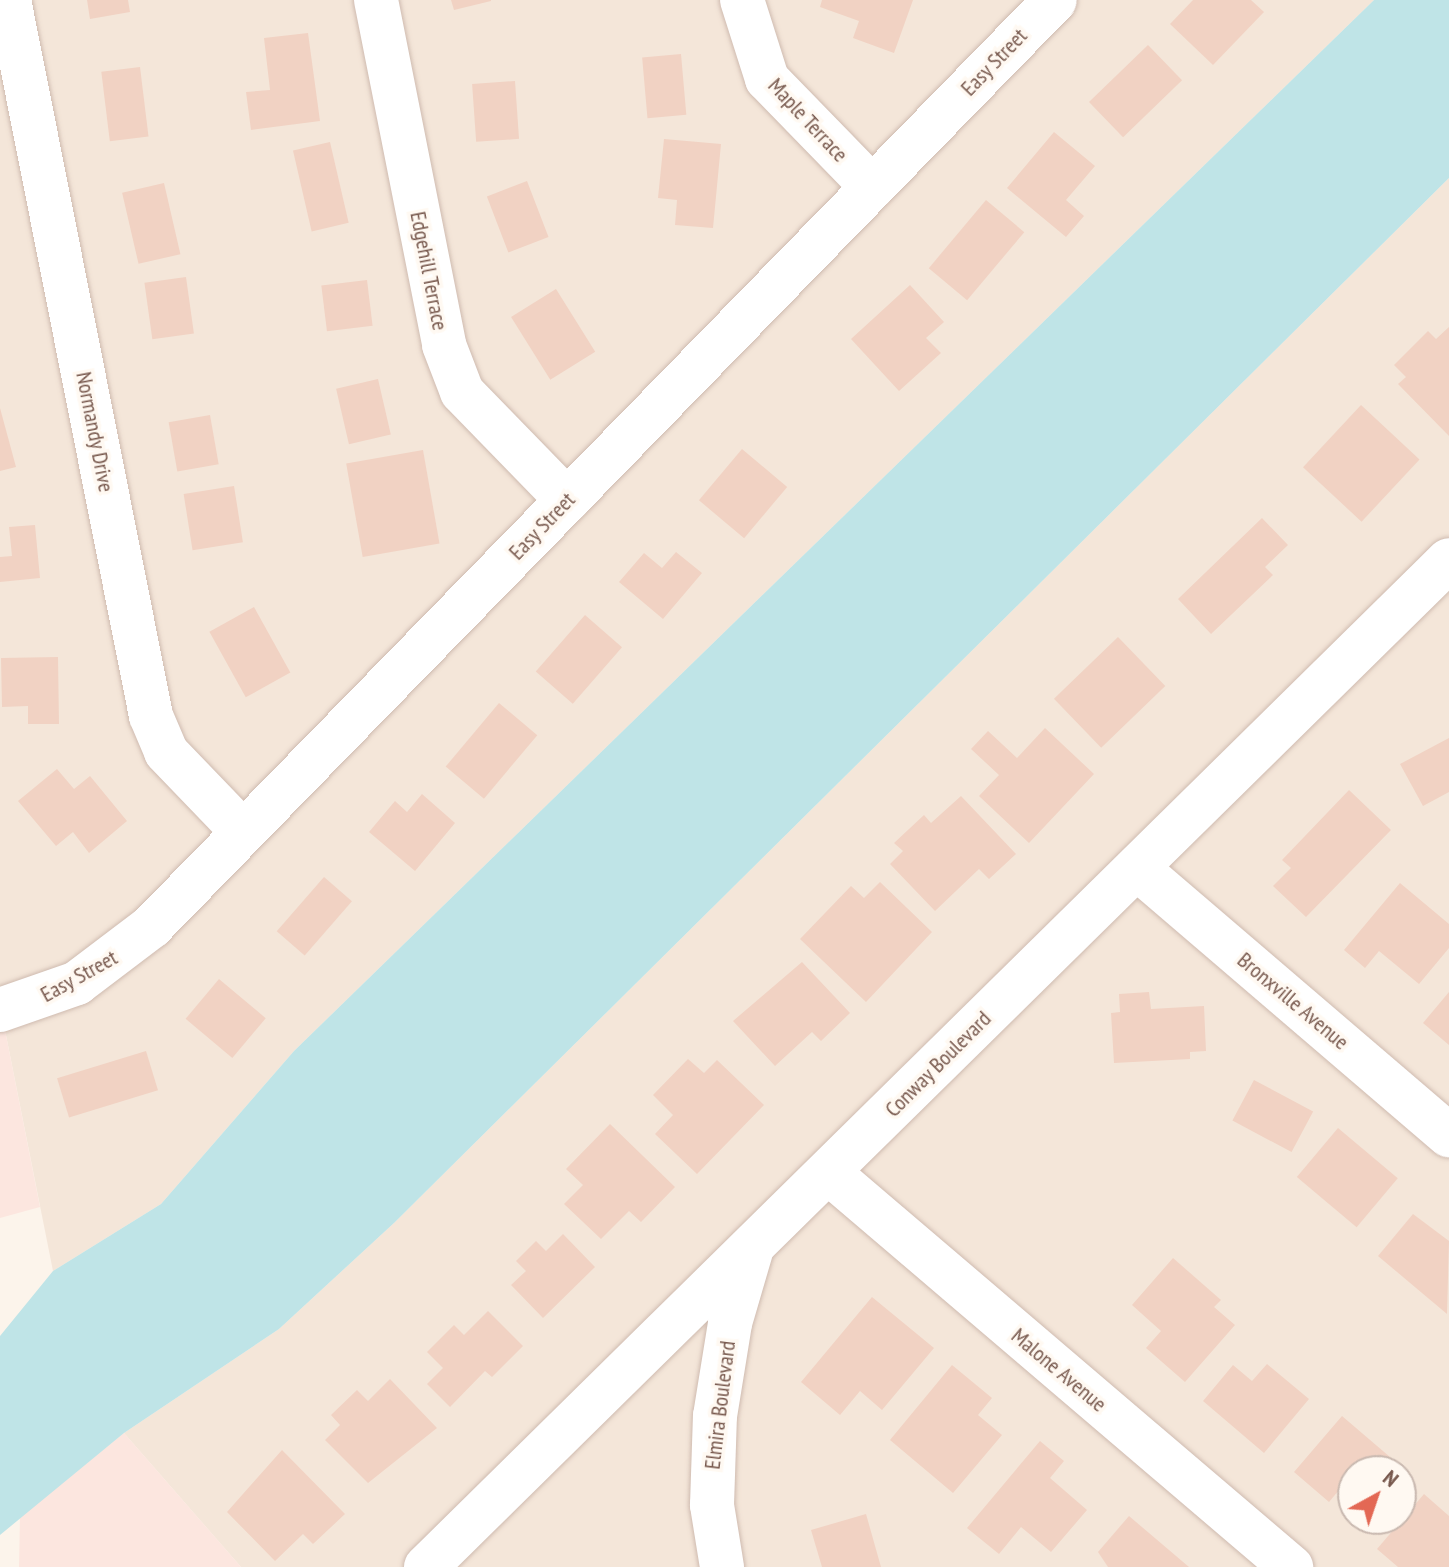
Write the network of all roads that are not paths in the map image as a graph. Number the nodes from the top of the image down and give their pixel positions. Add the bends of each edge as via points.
1 (9, 0) edge
2 (376, 0) edge
3 (742, 0) edge
4 (1055, 0) edge
5 (872, 187) junction
6 (567, 500) junction
7 (1448, 564) edge
8 (243, 832) junction
9 (1137, 868) junction
10 (0, 1010) edge
11 (1449, 1135) edge
12 (828, 1172) junction
13 (753, 1245) junction
14 (426, 1567) edge
15 (722, 1567) edge
16 (1291, 1567) edge

1 - 8 street, Normandy Drive via 151,716 166,752
2 - 6 street, Edgehill Terrace via 444,345 462,392
3 - 5 street, Maple Terrace via 767,79
4 - 5 street, Easy Street
5 - 6 street, Easy Street
6 - 8 street, Easy Street
7 - 9 street, Conway Boulevard
8 - 10 street, Easy Street via 117,957 77,983
9 - 11 street, Bronxville Avenue
9 - 12 street, Conway Boulevard
12 - 13 street, Conway Boulevard
12 - 16 street, Malone Avenue
13 - 14 street, Conway Boulevard
13 - 15 street, Elmira Boulevard via 730,1323 715,1416 712,1505

